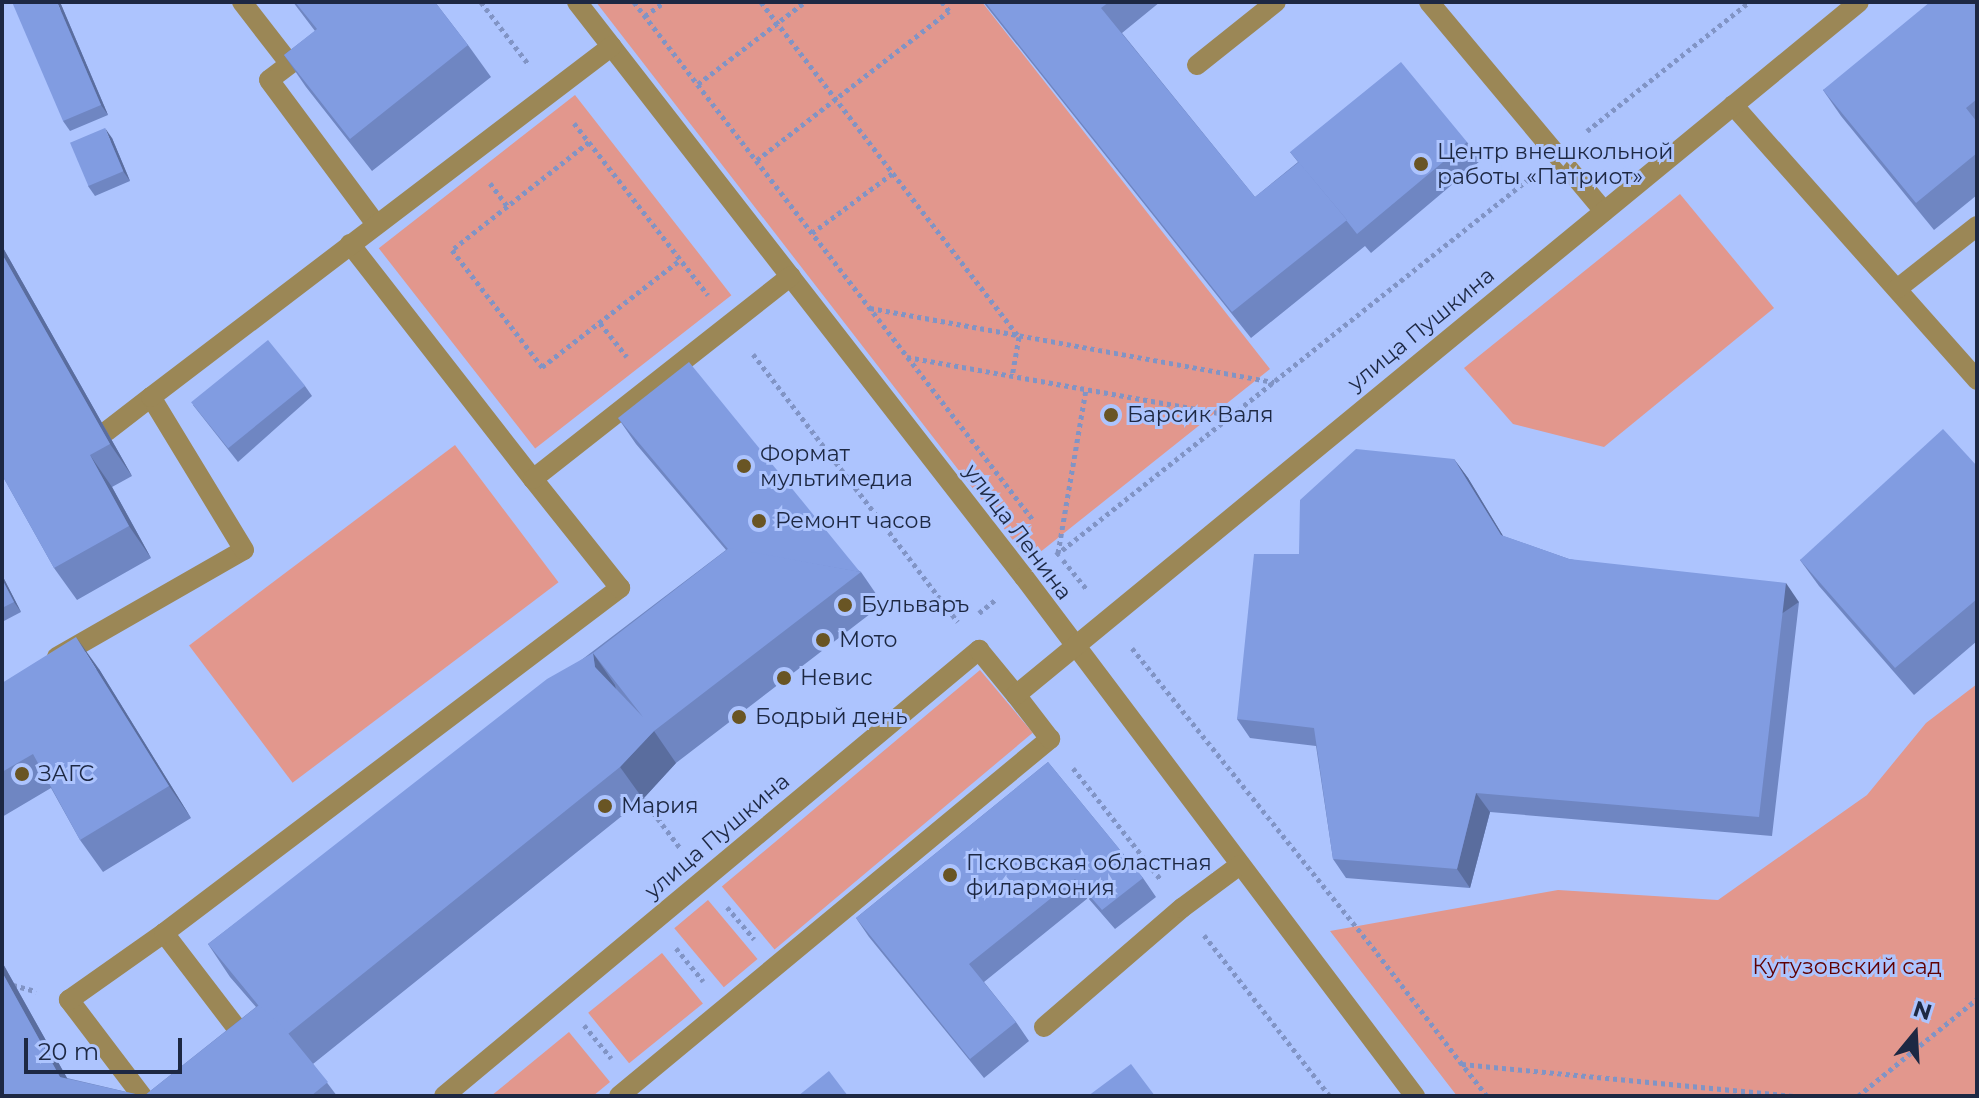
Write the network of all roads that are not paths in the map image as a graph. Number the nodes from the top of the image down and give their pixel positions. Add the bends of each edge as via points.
1 (242, 2) edge
2 (577, 2) edge
3 (1276, 2) edge
4 (1429, 2) edge
5 (1859, 2) edge
6 (612, 46) junction
7 (1197, 65) dead end
8 (1733, 105) junction
9 (1604, 211) junction
10 (376, 224) junction
11 (1977, 226) edge
12 (350, 244) junction
13 (791, 276) junction
14 (1897, 289) junction
15 (1977, 380) edge
16 (151, 397) junction
17 (107, 431) edge
18 (533, 479) junction
19 (1074, 646) junction
20 (42, 666) edge
21 (1016, 695) junction
22 (1240, 865) junction
23 (164, 933) junction
24 (1044, 1027) dead end
25 (219, 1052) edge
26 (626, 1090) edge
27 (142, 1096) edge
28 (444, 1096) edge
29 (1415, 1096) edge

1 - 10 street via 290,64 269,80
2 - 6 street, улица Ленина
3 - 7 street
4 - 9 street
5 - 8 street, улица Пушкина
6 - 10 street
6 - 13 street, улица Ленина
8 - 9 street, улица Пушкина
8 - 14 street
9 - 19 street, улица Пушкина
10 - 12 street
11 - 14 street
12 - 16 street
12 - 18 street
13 - 18 street
13 - 19 street, улица Ленина
14 - 15 street
16 - 17 street
16 - 20 street via 244,550
18 - 23 street via 620,588
19 - 21 street, улица Пушкина
19 - 22 street, улица Ленина
21 - 26 street, улица Пушкина via 1050,739
21 - 28 street, улица Пушкина via 979,650
22 - 24 street
22 - 29 street, улица Ленина
23 - 25 street via 242,1035
23 - 27 street via 69,1000

